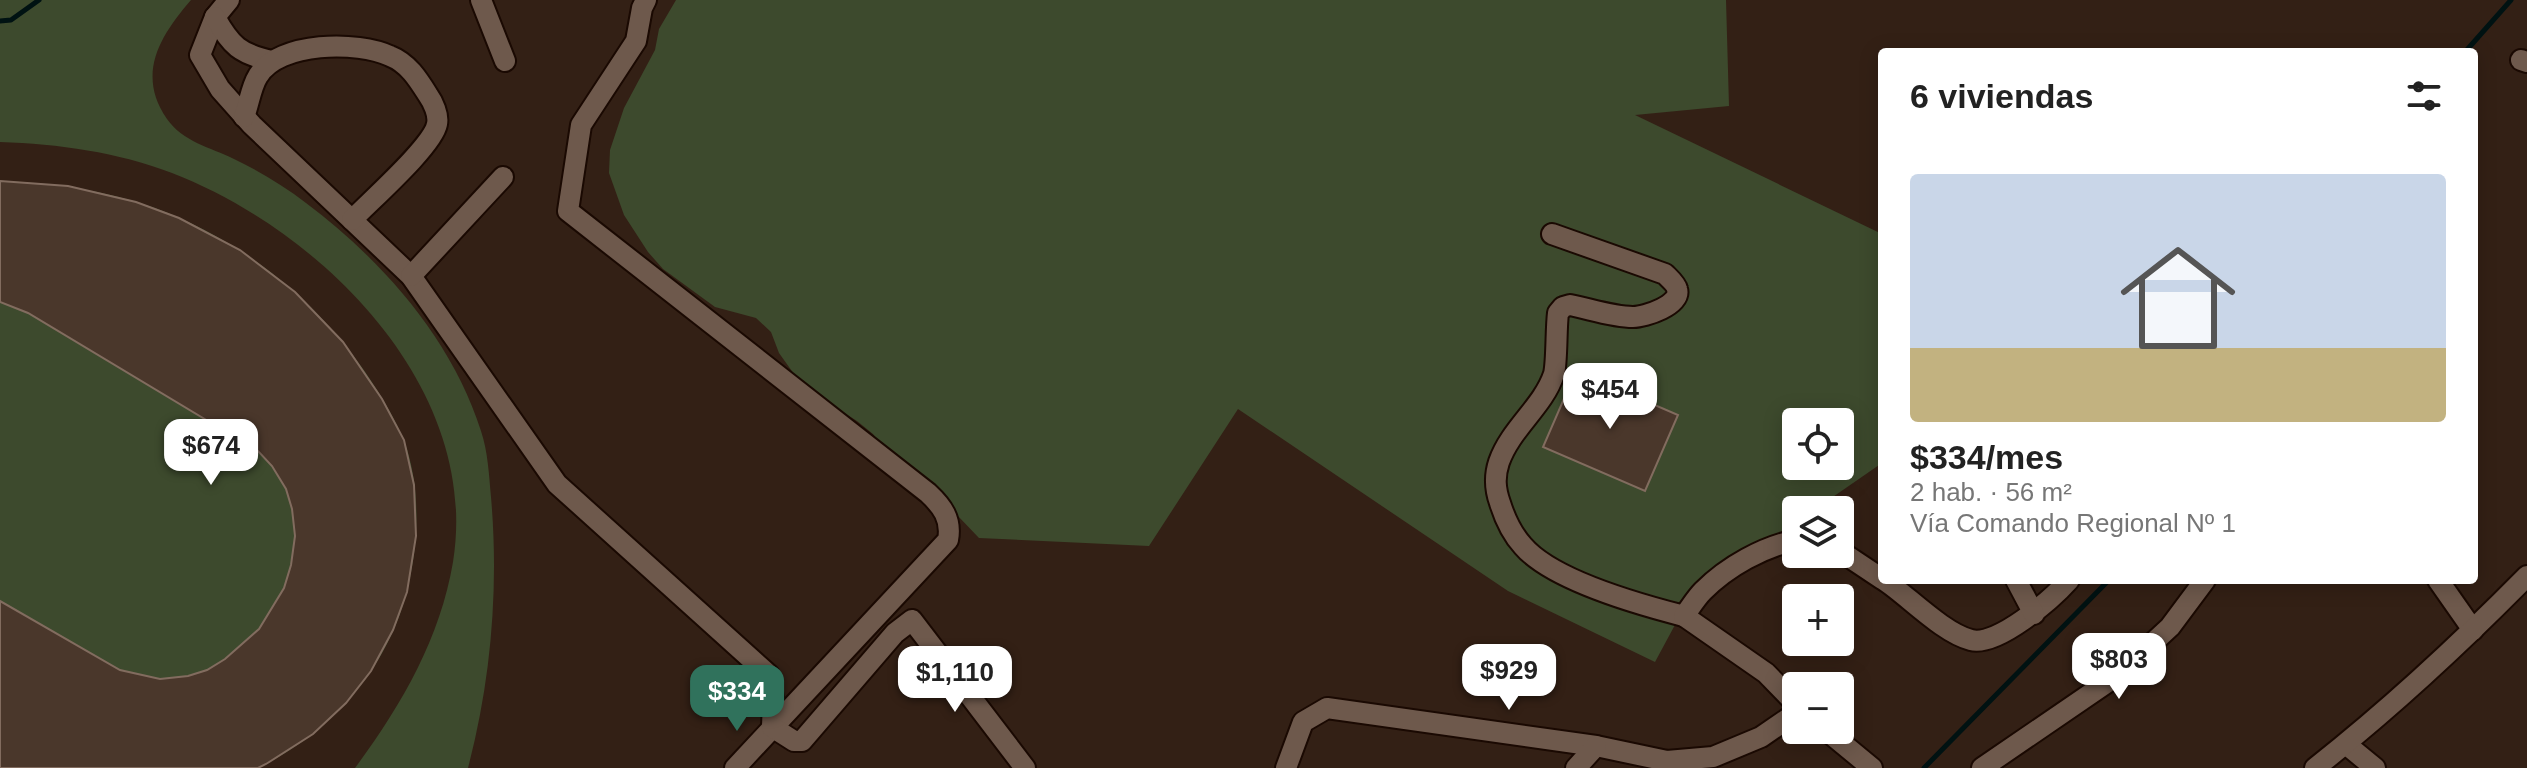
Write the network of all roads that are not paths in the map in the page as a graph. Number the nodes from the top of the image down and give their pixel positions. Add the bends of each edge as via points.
1 (229, 0) edge
2 (481, 0) edge
3 (646, 0) edge
4 (215, 17) junction
5 (272, 61) junction
6 (505, 61) dead end
7 (244, 117) junction
8 (503, 177) dead end
9 (352, 220) junction
10 (1552, 234) dead end
11 (411, 276) junction
12 (1782, 543) edge
13 (1854, 560) edge
14 (1878, 576) edge
15 (2527, 576) edge
16 (1889, 584) edge
17 (2018, 584) edge
18 (2065, 584) edge
19 (2202, 584) edge
20 (2441, 584) edge
21 (2034, 614) junction
22 (1684, 616) junction
23 (2473, 630) junction
24 (1782, 690) edge
25 (1782, 723) edge
26 (772, 727) junction
27 (1843, 744) edge
28 (2347, 745) junction
29 (1596, 746) junction
30 (2328, 765) edge
31 (735, 768) edge
32 (1025, 768) edge
33 (1286, 768) edge
34 (1576, 768) edge
35 (1872, 768) edge
36 (1982, 768) edge
37 (2375, 768) edge

1 - 4 street
2 - 6 street
3 - 26 street via 636,41 581,125 568,211 928,493 942,505 949,523 948,540
4 - 5 street via 227,40 247,55
4 - 7 street via 200,55
5 - 7 street via 258,76
5 - 9 street via 341,44 390,56 415,73 432,101 438,122 430,140
7 - 9 street
8 - 11 street
9 - 11 street
10 - 22 street via 1665,274 1678,293 1660,311 1634,317 1570,305 1558,313 1555,372 1498,463 1494,486 1505,520 1523,547 1553,570 1646,607
11 - 26 street via 557,484 769,675
12 - 22 street via 1749,558 1703,591
13 - 14 street
15 - 23 street
16 - 21 street via 1973,641
17 - 21 street
18 - 21 street
19 - 36 street via 2170,627 2118,675
20 - 23 street
22 - 24 street
23 - 28 street
25 - 29 street via 1713,757 1667,761
26 - 31 street
26 - 32 street via 802,741 912,620
27 - 35 street
28 - 30 street
28 - 37 street
29 - 33 street via 1327,708 1303,722
29 - 34 street

